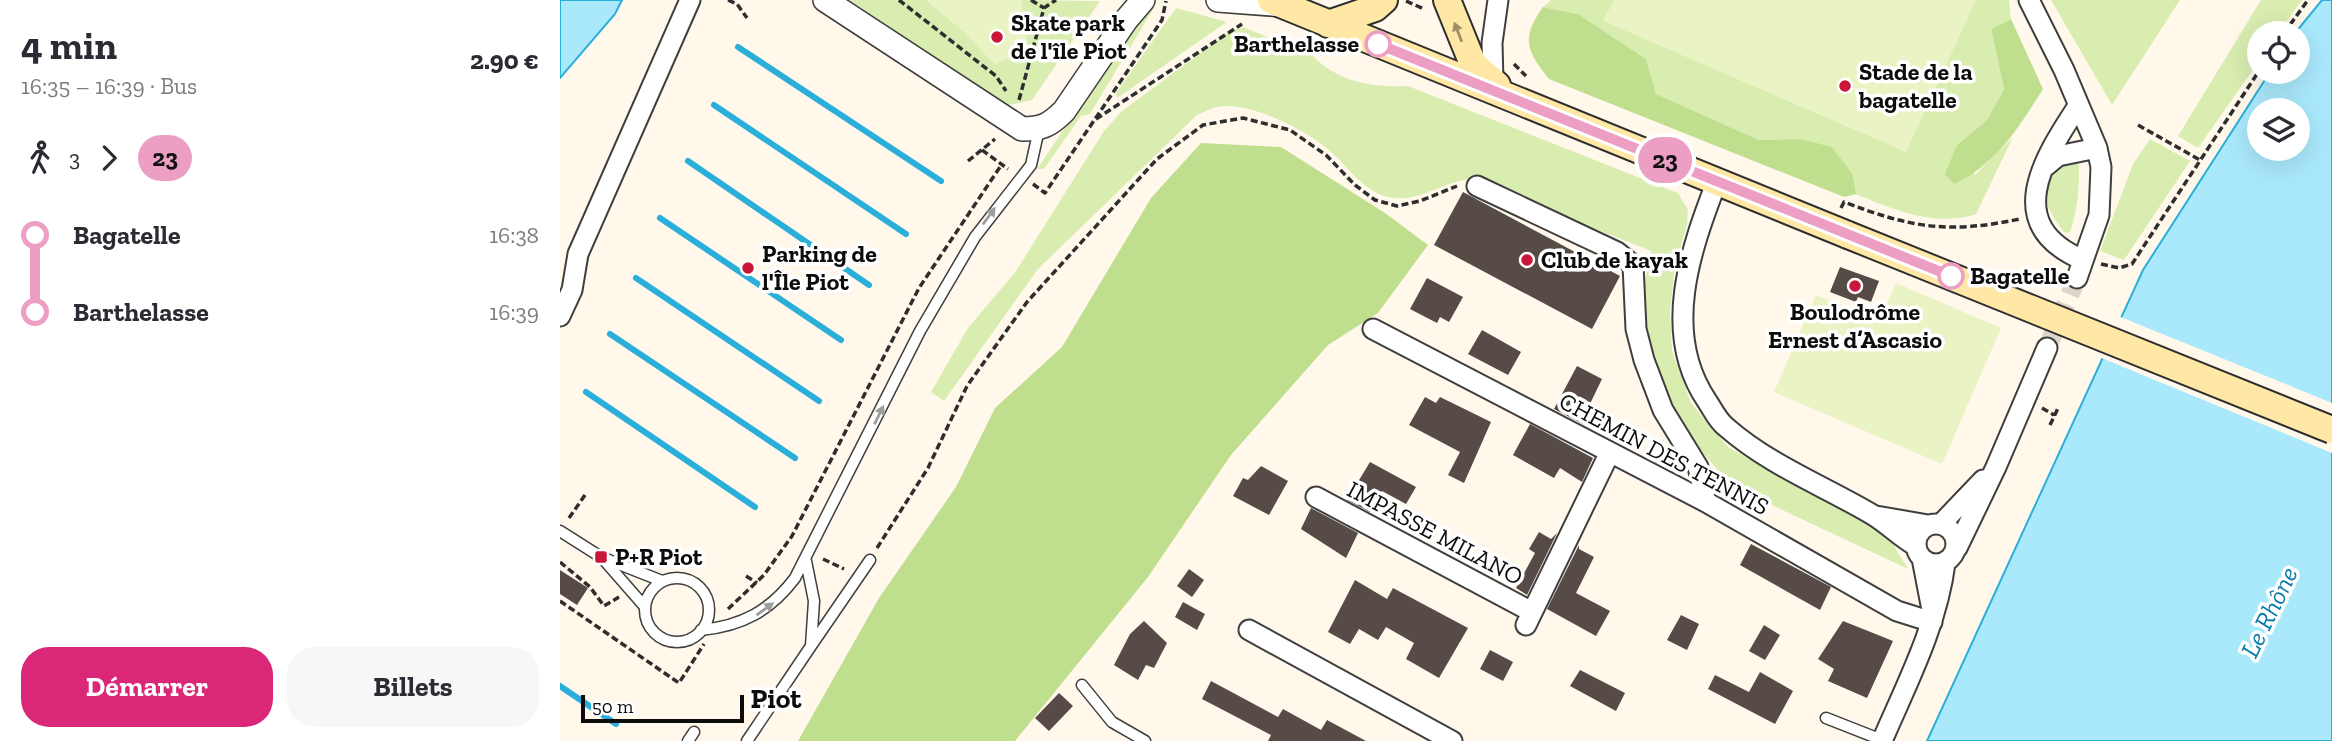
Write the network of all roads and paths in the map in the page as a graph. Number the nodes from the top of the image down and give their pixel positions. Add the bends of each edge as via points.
1 (690, 0) edge
2 (727, 0) edge
3 (825, 0) edge
4 (899, 0) edge
5 (1031, 0) edge
6 (1056, 0) edge
7 (1143, 0) edge
8 (1218, 0) edge
9 (1384, 0) edge
10 (1447, 0) edge
11 (1498, 0) edge
12 (2029, 0) edge
13 (2308, 0) edge
14 (1278, 3) edge
15 (1168, 4) dead end
16 (1044, 8) junction
17 (1128, 10) edge
18 (747, 18) dead end
19 (2293, 21) edge
20 (1243, 22) dead end
21 (1328, 24) junction
22 (2250, 84) edge
23 (1501, 89) junction
24 (2078, 106) junction
25 (1093, 121) junction
26 (1009, 123) junction
27 (2138, 125) dead end
28 (1039, 130) junction
29 (2097, 148) junction
30 (982, 150) junction
31 (2200, 160) junction
32 (968, 161) dead end
33 (2046, 166) junction
34 (1010, 170) dead end
35 (1717, 181) junction
36 (1030, 183) dead end
37 (1476, 186) joint
38 (1844, 202) dead end
39 (2036, 215) junction
40 (578, 254) junction
41 (2080, 269) junction
42 (560, 274) edge
43 (560, 316) edge
44 (1373, 329) dead end
45 (2047, 348) tunnel mouth
46 (2059, 406) dead end
47 (2050, 425) dead end
48 (2332, 430) edge
49 (1610, 452) junction
50 (1996, 467) junction
51 (585, 495) dead end
52 (1315, 497) dead end
53 (1706, 502) junction
54 (1875, 516) junction
55 (568, 519) dead end
56 (1935, 524) junction
57 (560, 531) edge
58 (792, 536) dead end
59 (1919, 552) junction
60 (819, 555) dead end
61 (1951, 556) junction
62 (601, 557) junction
63 (870, 560) junction
64 (806, 561) junction
65 (560, 562) edge
66 (746, 576) dead end
67 (662, 581) junction
68 (757, 583) junction
69 (629, 588) junction
70 (560, 601) edge
71 (645, 607) junction
72 (1932, 622) junction
73 (713, 629) junction
74 (701, 630) junction
75 (1249, 630) dead end
76 (811, 646) junction
77 (1082, 685) dead end
78 (1826, 718) dead end
79 (1882, 740) edge
80 (747, 741) edge
81 (1145, 741) edge
82 (1452, 741) edge

1 - 40 street
2 - 18 path via 737,4
3 - 26 street
4 - 16 path via 996,76 1016,108
5 - 16 path
6 - 16 path
7 - 17 street
8 - 14 street
9 - 21 main road via 1367,12
23 -> 10 main road via 1473,64
11 - 23 street via 1492,43
12 - 24 street
13 - 19 path
14 - 21 main road
15 - 25 path via 1162,20
17 - 28 street via 1064,111
20 - 25 path
21 - 23 main road
22 - 31 path
23 - 35 main road
24 - 29 street
24 - 33 street
25 - 36 path via 1045,193
26 - 28 street via 1022,130
26 - 30 path
27 - 31 path
64 -> 28 lane via 920,331 975,237 1031,165
29 - 33 street via 2058,156
29 - 41 street via 2102,185 2099,215
30 - 32 path
30 - 34 path
31 - 41 path via 2132,264
33 - 39 street via 2033,199
35 - 48 main road, bridge
35 - 54 street via 1684,288 1684,336 1689,364 1702,394 1723,426 1754,449
37 - 53 street via 1617,252 1633,265 1636,330 1644,360 1663,410 1698,467
37 - 63 path via 1459,185 1397,206 1375,200 1326,155 1290,130 1243,118 1203,125 1157,159 1027,302 967,386 928,468
38 - 39 path via 1897,222 1943,228 1983,227
39 - 41 street
40 - 42 street
40 - 43 street via 572,290
44 - 49 street, CHEMIN DES TENNIS
45 - 50 street
46 - 47 path
49 - 52 street, IMPASSE MILANO via 1529,618
49 - 53 street, CHEMIN DES TENNIS
50 - 56 street
50 - 61 street
51 - 55 path
53 - 72 street, CHEMIN DES TENNIS via 1897,611
54 - 56 street
54 - 59 street
56 - 59 street via 1919,533
56 - 61 street via 1952,530
57 - 62 lane
58 - 68 path
59 - 61 street via 1933,564
59 - 72 street
60 - 63 path via 837,568 850,570
61 - 72 street
62 - 67 lane
62 - 69 lane
63 - 76 lane
73 -> 64 lane via 757,616 772,605
64 - 76 lane via 814,601
65 - 69 path via 590,587 604,606
66 - 68 path
67 - 71 lane via 653,588
67 - 74 lane via 684,579 702,591 709,610
68 - 73 path via 736,599
69 - 71 lane
70 - 73 path via 679,683
71 - 74 lane via 649,626 664,639 685,640
72 - 79 street
73 - 74 lane
75 - 82 street
76 - 80 lane
77 - 81 lane via 1112,722
78 - 79 lane

